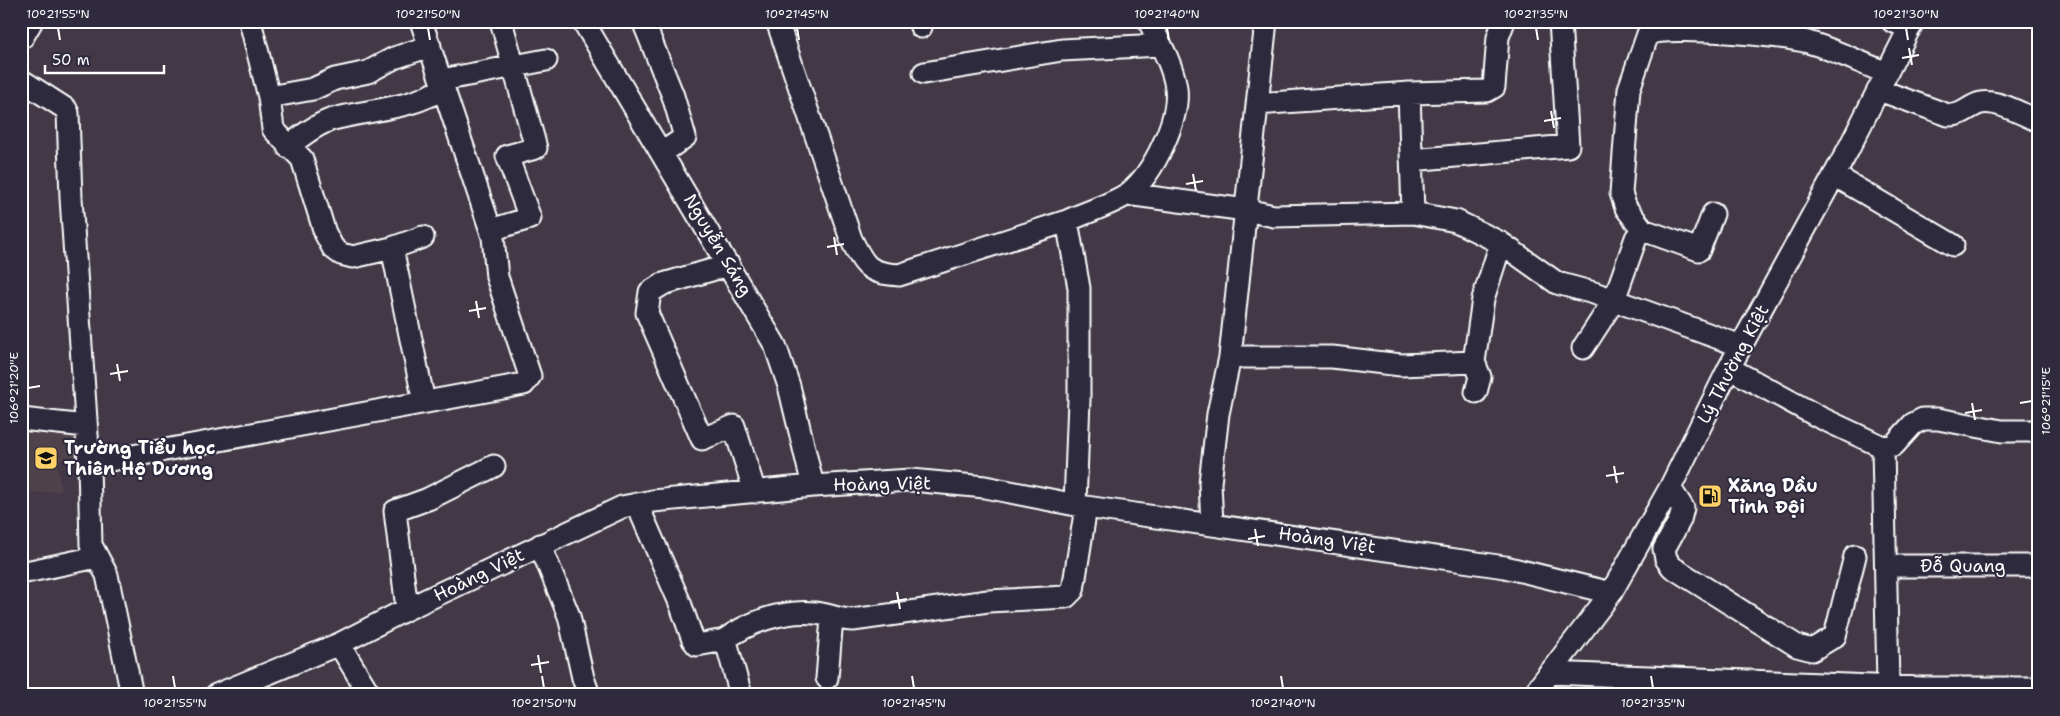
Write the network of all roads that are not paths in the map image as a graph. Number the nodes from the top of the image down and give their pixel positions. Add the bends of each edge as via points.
1 (29, 21) edge
2 (250, 21) edge
3 (421, 21) edge
4 (501, 21) edge
5 (583, 21) edge
6 (643, 21) edge
7 (777, 21) edge
8 (1149, 21) edge
9 (1266, 21) edge
10 (1504, 21) edge
11 (1560, 21) edge
12 (1905, 23) edge
13 (21, 35) edge
14 (1161, 45) junction
15 (430, 46) junction
16 (546, 60) dead end
17 (514, 67) junction
18 (924, 73) dead end
19 (21, 80) edge
20 (1883, 81) junction
21 (443, 84) junction
22 (1408, 94) junction
23 (269, 97) junction
24 (1257, 104) junction
25 (2039, 121) edge
26 (288, 147) junction
27 (662, 153) junction
28 (1411, 160) junction
29 (1834, 176) junction
30 (1127, 194) junction
31 (1246, 210) junction
32 (1413, 213) junction
33 (1713, 214) dead end
34 (1067, 221) junction
35 (491, 230) junction
36 (1643, 230) junction
37 (423, 237) dead end
38 (1501, 243) junction
39 (1953, 245) dead end
40 (392, 248) junction
41 (729, 265) junction
42 (1612, 300) junction
43 (1741, 346) junction
44 (1583, 348) dead end
45 (1230, 357) junction
46 (1474, 362) junction
47 (1729, 368) junction
48 (1476, 392) dead end
49 (424, 402) junction
50 (21, 419) edge
51 (86, 426) junction
52 (2039, 431) edge
53 (1883, 447) junction
54 (89, 464) junction
55 (494, 466) dead end
56 (813, 486) junction
57 (1670, 488) junction
58 (756, 492) junction
59 (637, 504) junction
60 (1080, 505) junction
61 (1212, 524) junction
62 (540, 545) junction
63 (1854, 556) dead end
64 (97, 557) junction
65 (1887, 566) junction
66 (2039, 566) edge
67 (21, 573) edge
68 (1611, 593) junction
69 (406, 609) junction
70 (832, 618) junction
71 (723, 641) junction
72 (339, 644) junction
73 (1549, 673) junction
74 (827, 678) dead end
75 (1888, 685) junction
76 (1854, 689) edge
77 (2029, 690) edge
78 (132, 695) edge
79 (216, 695) edge
80 (370, 695) edge
81 (589, 695) edge
82 (741, 695) edge
83 (1533, 695) edge

1 - 13 main road
2 - 23 street
3 - 15 street
4 - 17 street
5 - 27 street, Nguyễn Sáng
6 - 27 street via 673,96 685,137
7 - 34 street via 850,239 861,259 876,274 899,275
8 - 14 street
9 - 24 street
10 - 22 street via 1498,37 1494,87 1481,92
11 - 28 street via 1568,146
12 - 20 street, Lý Thường Kiệt
14 - 18 street via 1062,50
14 - 30 street via 1176,89 1172,120 1148,173
15 - 21 street
15 - 23 street via 394,58 368,72 335,78 313,89
16 - 17 street
17 - 21 street
17 - 35 street via 536,148 508,156 530,218
19 - 51 street via 68,113
20 - 25 street via 1948,115 1958,115 1980,103 1992,103
20 - 29 street, Lý Thường Kiệt
20 - 36 street via 1808,42 1664,30 1648,34 1629,89 1621,193 1626,208
21 - 26 street via 429,98 330,121 304,134
21 - 35 street
22 - 24 street
22 - 28 street
23 - 26 street via 274,130
24 - 31 street
26 - 40 street via 302,159 325,233 333,248 353,257
27 - 41 street, Nguyễn Sáng
28 - 32 street
29 - 39 street
29 - 43 street, Lý Thường Kiệt
30 - 31 street
30 - 34 street
31 - 32 street via 1274,216
31 - 45 street
32 - 38 street via 1456,221
33 - 36 street via 1699,250
34 - 60 street via 1079,288
35 - 49 street via 497,276 530,376 524,384
36 - 42 street via 1636,238
37 - 40 street
38 - 42 street via 1557,283
38 - 46 street via 1486,284
40 - 49 street
41 - 56 street, Nguyễn Sáng via 775,345 789,386
41 - 58 street via 663,284 650,292 647,313 702,439 734,426
42 - 43 street
42 - 44 street
43 - 47 street, Lý Thường Kiệt
45 - 46 street via 1332,357 1393,365
45 - 61 street via 1218,414 1210,482
46 - 48 street via 1480,377
47 - 53 street via 1819,417
47 - 57 street, Lý Thường Kiệt
49 - 54 street
50 - 51 street
51 - 54 street
52 - 53 street via 2002,431 1922,419 1894,445
53 - 65 street
54 - 64 street via 91,546
55 - 69 street via 428,499 395,511
56 - 58 street, Hoàng Việt
56 - 60 street, Hoàng Việt via 911,480 985,487
57 - 63 street via 1683,508 1664,549 1672,567 1797,646 1812,650 1835,636
57 - 68 street, Lý Thường Kiệt
58 - 59 street, Hoàng Việt
59 - 62 street, Hoàng Việt via 622,507
59 - 71 street via 697,646
60 - 61 street, Hoàng Việt
60 - 70 street via 1073,590 1066,597 988,601 853,620
61 - 68 street, Hoàng Việt via 1505,567
62 - 69 street, Hoàng Việt
62 - 81 street via 569,616
64 - 67 street
64 - 78 street via 107,575 113,598
65 - 66 street, Đỗ Quang
65 - 75 street
68 - 73 street, Lý Thường Kiệt
69 - 72 street, Hoàng Việt
70 - 71 street via 817,613 784,614 741,627
70 - 74 street
71 - 82 street via 727,645
72 - 79 street, Hoàng Việt
72 - 80 street
73 - 76 street
73 - 83 street, Lý Thường Kiệt
75 - 76 street
75 - 77 street

